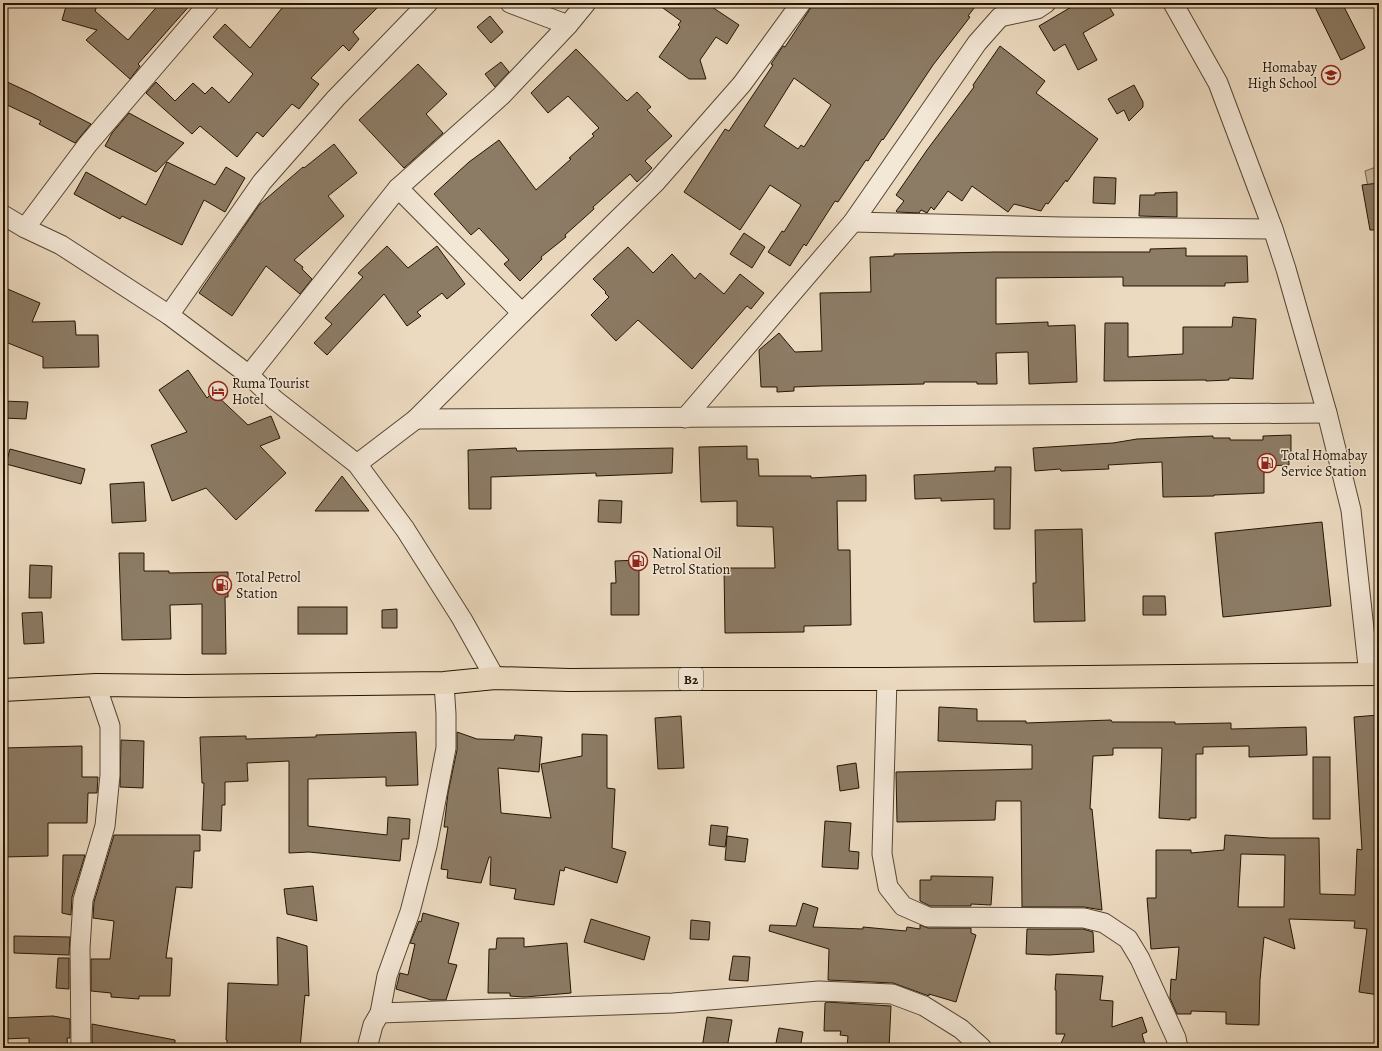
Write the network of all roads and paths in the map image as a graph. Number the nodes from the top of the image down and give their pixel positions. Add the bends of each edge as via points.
1 (209, 3) edge
2 (428, 3) edge
3 (510, 3) edge
4 (586, 3) edge
5 (801, 3) edge
6 (1046, 3) edge
7 (1173, 3) edge
8 (568, 25) junction
9 (398, 188) junction
10 (3, 215) edge
11 (853, 222) junction
12 (26, 228) junction
13 (1273, 229) junction
14 (522, 312) junction
15 (169, 315) junction
16 (249, 375) junction
17 (1327, 413) junction
18 (686, 418) junction
19 (416, 419) junction
20 (357, 464) junction
21 (1374, 675) edge
22 (495, 678) junction
23 (887, 680) junction
24 (444, 683) junction
25 (96, 685) junction
26 (3, 690) edge
27 (380, 1013) junction
28 (81, 1048) edge
29 (367, 1048) edge
30 (982, 1048) edge
31 (1178, 1048) edge

1 - 12 street via 88,144
2 - 15 street via 336,98 262,182
3 - 8 street
4 - 8 street
5 - 14 street via 742,84 655,183
6 - 11 street via 1037,8 1000,17 977,43
7 - 13 street via 1218,83
8 - 9 street via 501,96
9 - 14 street
9 - 16 street
10 - 12 street
11 - 13 street
11 - 18 street
12 - 15 street via 62,245
13 - 17 street
14 - 19 street
15 - 16 street
16 - 20 street via 276,400
17 - 18 street
17 - 21 street via 1351,510
18 - 19 street
19 - 20 street
20 - 22 street via 405,529 462,619
21 - 23 highway, B2
22 - 23 highway, B2
22 - 24 highway, B2
23 - 31 street via 882,854 888,887 903,906 928,917 1084,918 1104,923 1128,939 1140,959 1176,1038
24 - 25 highway, B2
24 - 27 street via 446,748 442,771 427,846 410,912 387,976
25 - 26 highway, B2
25 - 28 street via 110,726 110,775 105,826 83,900 80,948
27 - 29 street via 373,1025
27 - 30 street via 673,1003 819,991 892,994 924,1006 961,1029

